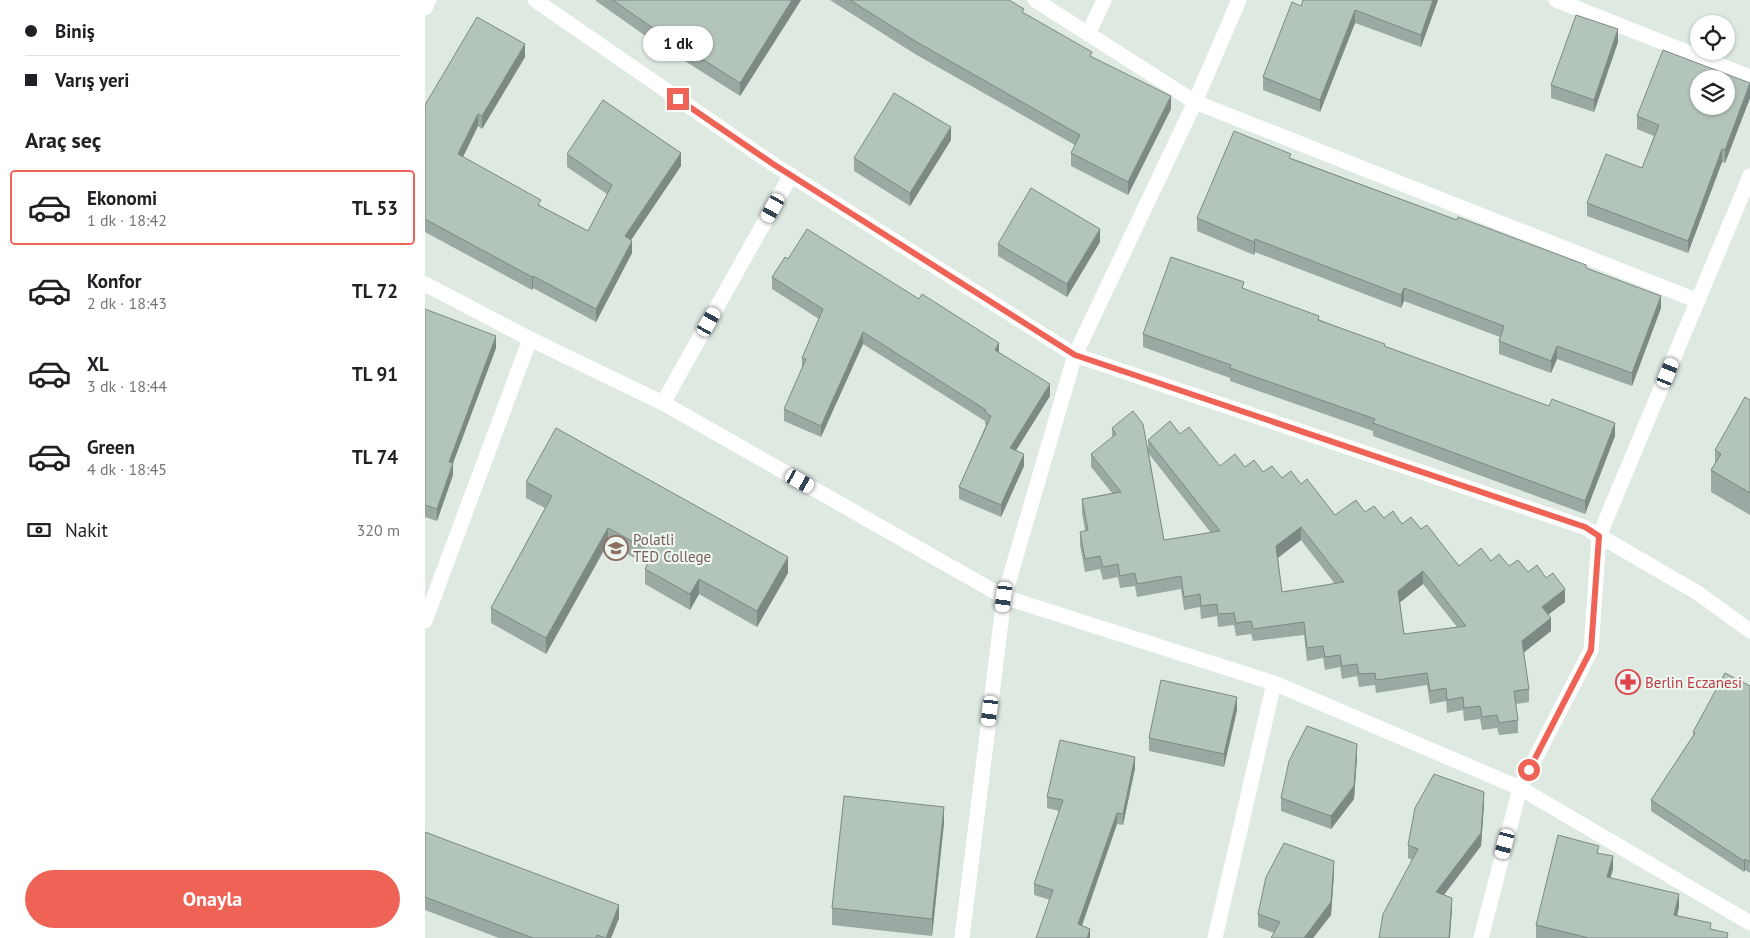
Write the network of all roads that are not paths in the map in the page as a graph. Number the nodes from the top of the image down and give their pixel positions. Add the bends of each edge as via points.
1 (429, 0) edge
2 (535, 0) edge
3 (1035, 0) edge
4 (1104, 0) edge
5 (1239, 0) edge
6 (1556, 0) edge
7 (425, 8) edge
8 (1088, 34) junction
9 (1750, 77) edge
10 (1195, 102) junction
11 (791, 175) junction
12 (1750, 176) edge
13 (425, 284) edge
14 (1698, 301) junction
15 (530, 339) junction
16 (1075, 355) junction
17 (663, 403) junction
18 (1599, 536) junction
19 (1004, 597) junction
20 (425, 621) edge
21 (1750, 631) edge
22 (1274, 683) junction
23 (1520, 788) junction
24 (1750, 923) edge
25 (962, 938) edge
26 (1215, 938) edge
27 (1481, 938) edge

1 - 7 street
2 - 11 street
3 - 8 street
4 - 8 street
5 - 10 street
6 - 9 street
8 - 10 street
10 - 14 street
10 - 16 street
11 - 16 street
11 - 17 street
12 - 14 street
13 - 15 street
14 - 18 street
15 - 17 street
15 - 20 street
16 - 18 street via 1585,527
16 - 19 street
17 - 19 street
18 - 21 street via 1699,593
18 - 23 street via 1591,650
19 - 22 street
19 - 25 street
22 - 23 street
22 - 26 street
23 - 24 street
23 - 27 street

